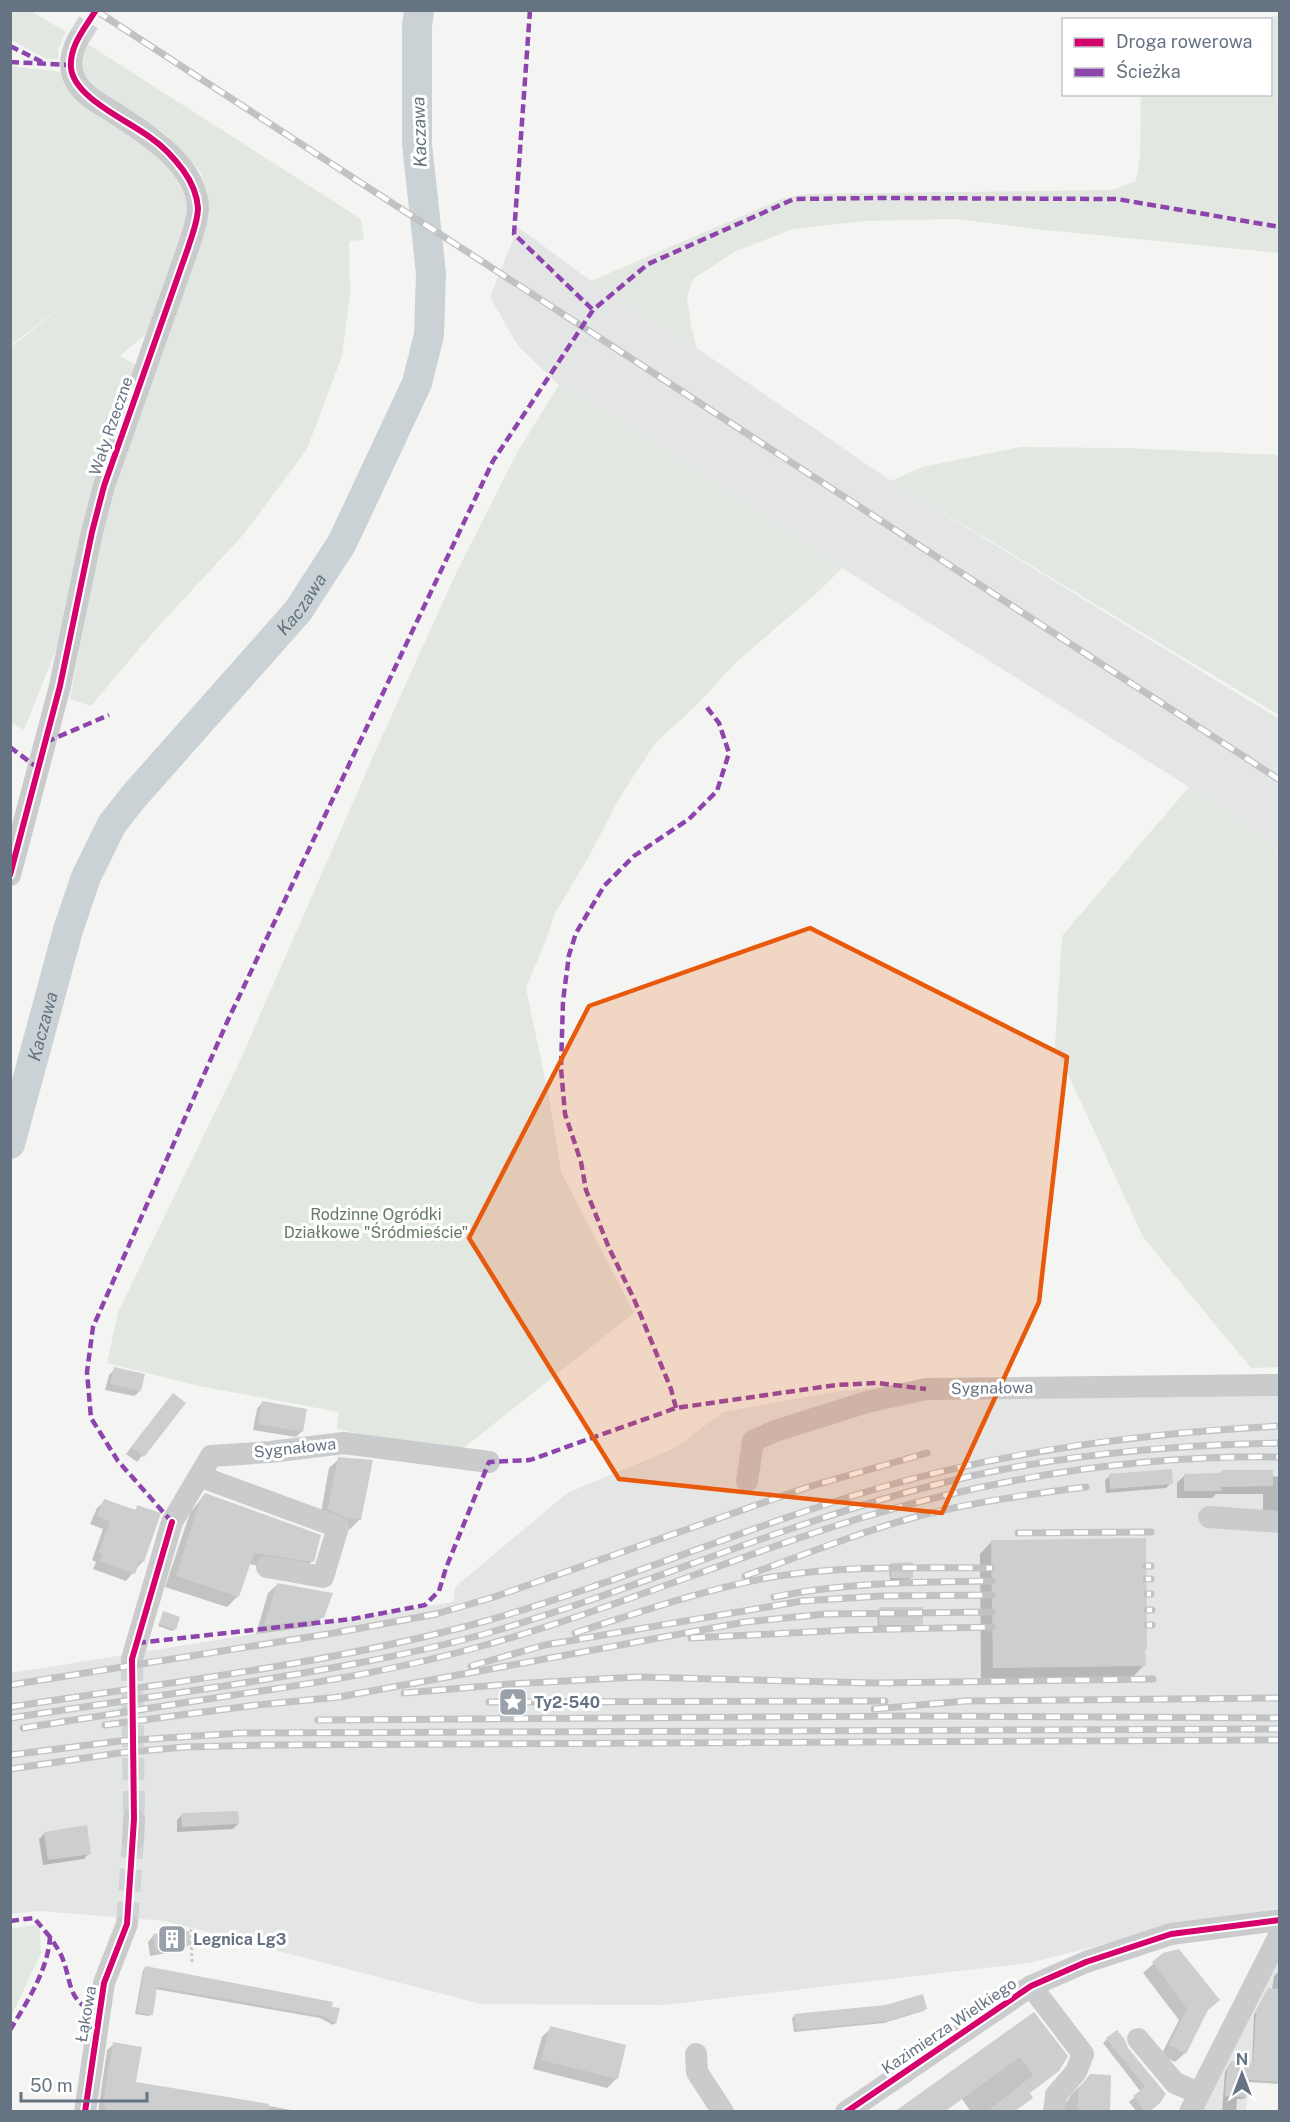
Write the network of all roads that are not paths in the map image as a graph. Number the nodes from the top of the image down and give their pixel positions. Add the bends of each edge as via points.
1 (76, 41) tunnel mouth
2 (10, 875) edge
3 (1280, 1384) edge
4 (489, 1462) dead end
5 (199, 1476) junction
6 (747, 1481) dead end
7 (1209, 1517) dead end
8 (1280, 1522) edge
9 (267, 1567) dead end
10 (132, 1659) tunnel mouth
11 (1280, 1920) edge
12 (127, 1924) tunnel mouth
13 (1280, 1934) edge
14 (1031, 1986) junction
15 (1138, 2039) dead end
16 (696, 2054) dead end
17 (1195, 2102) edge
18 (85, 2112) edge
19 (723, 2112) edge
20 (846, 2112) edge
21 (1054, 2112) edge

1 - 2 street, Wały Rzeczne via 70,65 77,85 166,151 192,184 198,213 104,486 63,675
3 - 6 street, Sygnałowa via 926,1389 867,1402 753,1441
4 - 5 street, Sygnałowa via 344,1443 211,1456
5 - 9 street via 338,1527 323,1577
5 - 10 street, Sygnałowa via 172,1522
7 - 8 street
11 - 14 street, Kazimierza Wielkiego via 1171,1934 1086,1962
12 - 18 street, Łąkowa via 104,1983
13 - 17 street
14 - 20 street, Kazimierza Wielkiego
14 - 21 street via 1083,2054 1076,2072 1056,2095
15 - 17 street
16 - 19 street via 697,2072

